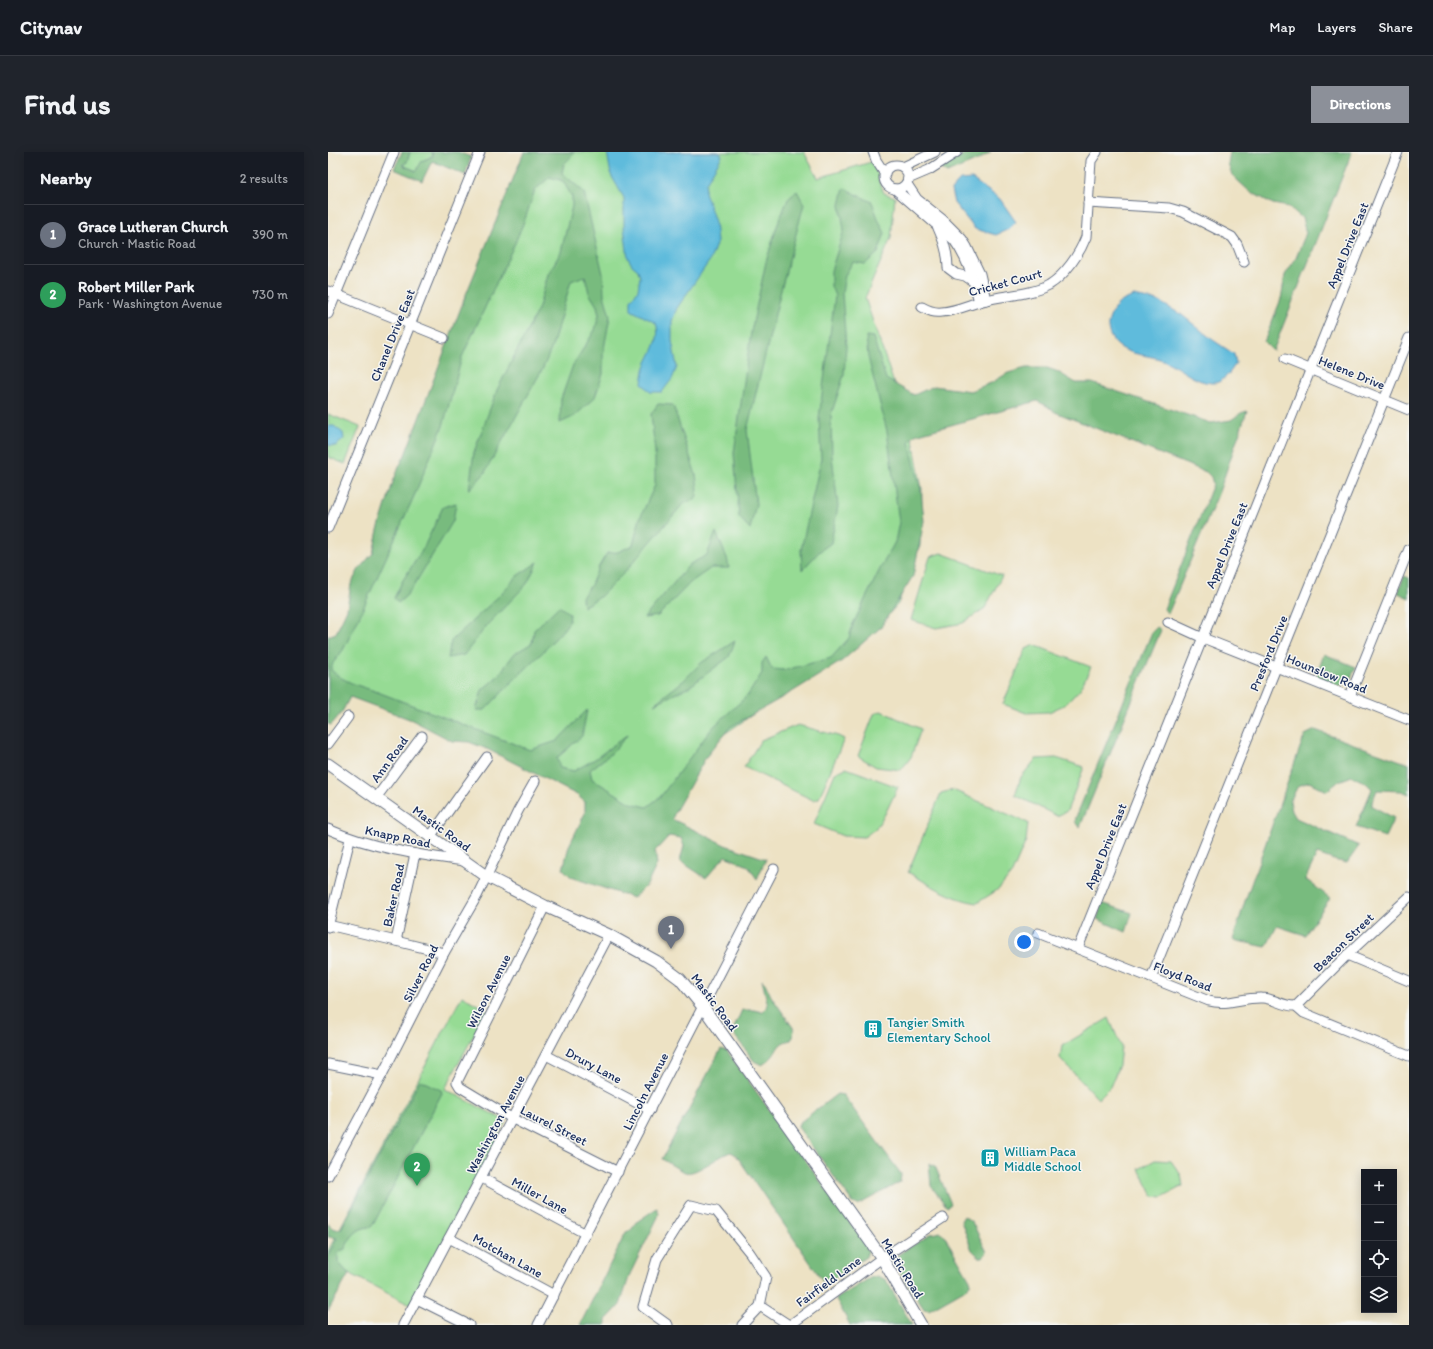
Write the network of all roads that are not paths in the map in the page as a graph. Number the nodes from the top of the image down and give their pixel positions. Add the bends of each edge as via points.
1 (394, 152) edge
2 (480, 152) edge
3 (874, 152) edge
4 (935, 152) edge
5 (957, 152) edge
6 (1097, 152) edge
7 (1398, 152) edge
8 (899, 166) junction
9 (885, 174) junction
10 (908, 182) junction
11 (895, 189) junction
12 (1088, 203) junction
13 (937, 225) junction
14 (1244, 262) dead end
15 (971, 270) junction
16 (332, 293) edge
17 (983, 301) junction
18 (922, 308) dead end
19 (328, 314) edge
20 (410, 324) junction
21 (444, 338) dead end
22 (1409, 338) edge
23 (1285, 358) dead end
24 (1311, 370) junction
25 (1384, 400) junction
26 (1409, 410) edge
27 (328, 528) edge
28 (1409, 549) edge
29 (1168, 622) dead end
30 (1203, 638) junction
31 (1276, 667) junction
32 (1350, 696) junction
33 (348, 717) dead end
34 (1409, 720) edge
35 (422, 736) dead end
36 (328, 744) edge
37 (487, 757) dead end
38 (328, 764) edge
39 (535, 781) dead end
40 (376, 798) junction
41 (328, 829) edge
42 (430, 837) junction
43 (350, 839) junction
44 (415, 854) junction
45 (465, 861) junction
46 (774, 868) dead end
47 (486, 876) junction
48 (1408, 900) edge
49 (546, 906) junction
50 (328, 926) edge
51 (1038, 933) dead end
52 (609, 935) junction
53 (396, 941) junction
54 (1078, 948) junction
55 (444, 953) junction
56 (1347, 955) junction
57 (1151, 978) junction
58 (1409, 981) edge
59 (1296, 1006) junction
60 (703, 1007) junction
61 (546, 1055) junction
62 (1409, 1056) edge
63 (328, 1064) edge
64 (382, 1075) junction
65 (460, 1087) joint
66 (650, 1110) junction
67 (513, 1119) junction
68 (618, 1172) junction
69 (328, 1176) edge
70 (482, 1178) junction
71 (943, 1218) dead end
72 (586, 1234) junction
73 (449, 1238) junction
74 (882, 1258) junction
75 (554, 1295) junction
76 (417, 1298) junction
77 (760, 1306) junction
78 (403, 1325) edge
79 (469, 1325) edge
80 (538, 1325) edge
81 (668, 1325) edge
82 (742, 1325) edge
83 (789, 1325) edge
84 (921, 1325) edge

1 - 16 street
2 - 20 street, Chanel Drive East
3 - 8 street
3 - 9 street
4 - 8 street
5 - 10 street
6 - 12 street, Cricket Court via 1091,161
7 - 24 street, Appel Drive East
8 - 9 street via 889,168
8 - 10 street via 908,172
9 - 11 street via 886,184
10 - 11 street via 901,189
10 - 15 street via 916,199 942,219 967,247
11 - 13 street
12 - 14 street via 1170,208 1184,212 1232,237
12 - 17 street, Cricket Court via 1086,237 1061,275 1049,285 1034,290
13 - 15 street via 954,240
13 - 15 street via 948,255 948,268 956,274
15 - 17 street
15 - 17 street via 980,274
16 - 19 street
16 - 20 street
17 - 18 street, Cricket Court via 944,312 933,313
20 - 21 street
20 - 27 street, Chanel Drive East
22 - 25 street, Presford Drive
23 - 24 street, Helene Drive
24 - 25 street, Helene Drive
24 - 30 street, Appel Drive East
25 - 26 street, Helene Drive
25 - 31 street, Presford Drive
28 - 32 street
29 - 30 street, Hounslow Road
30 - 31 street, Hounslow Road
30 - 54 street, Appel Drive East
31 - 32 street, Hounslow Road
31 - 57 street, Presford Drive
32 - 34 street, Hounslow Road
33 - 36 street
35 - 40 street, Ann Road
37 - 42 street
38 - 40 main road, Mastic Road
39 - 47 street, Silver Road
40 - 42 main road, Mastic Road
41 - 43 street, Knapp Road
42 - 45 main road, Mastic Road
43 - 44 street, Knapp Road
43 - 50 street
44 - 45 street, Knapp Road
44 - 53 street, Baker Road
45 - 47 main road, Mastic Road
46 - 60 street, Lincoln Avenue
47 - 49 main road, Mastic Road
47 - 55 street, Silver Road
48 - 56 street, Beacon Street
49 - 52 main road, Mastic Road
49 - 65 street, Wilson Avenue via 457,1082
50 - 53 street
51 - 54 street, Floyd Road
52 - 60 main road, Mastic Road via 645,953 669,970 680,979
52 - 61 street, Washington Avenue
53 - 55 street
54 - 57 street, Floyd Road
55 - 64 street, Silver Road
56 - 58 street
56 - 59 street, Beacon Street
57 - 59 street, Floyd Road via 1219,1004 1263,998 1288,1007
59 - 62 street, Floyd Road via 1304,1013
60 - 66 street, Lincoln Avenue
60 - 74 main road, Mastic Road
61 - 66 street, Drury Lane
61 - 67 street, Washington Avenue
63 - 64 street
64 - 69 street, Silver Road
65 - 67 street, Laurel Street
66 - 68 street, Lincoln Avenue
67 - 68 street, Laurel Street
67 - 70 street, Washington Avenue
68 - 72 street, Lincoln Avenue
70 - 72 street, Miller Lane
70 - 73 street, Washington Avenue
71 - 74 street, Fairfield Lane
72 - 75 street, Lincoln Avenue
73 - 75 street, Motchan Lane
73 - 76 street, Washington Avenue
74 - 83 street, Fairfield Lane
74 - 84 main road, Mastic Road
75 - 80 street, Lincoln Avenue
76 - 78 street, Washington Avenue
76 - 79 street
77 - 81 street via 766,1277 750,1253 716,1211 691,1205 657,1259 643,1307
77 - 82 street
77 - 83 street, Fairfield Lane

